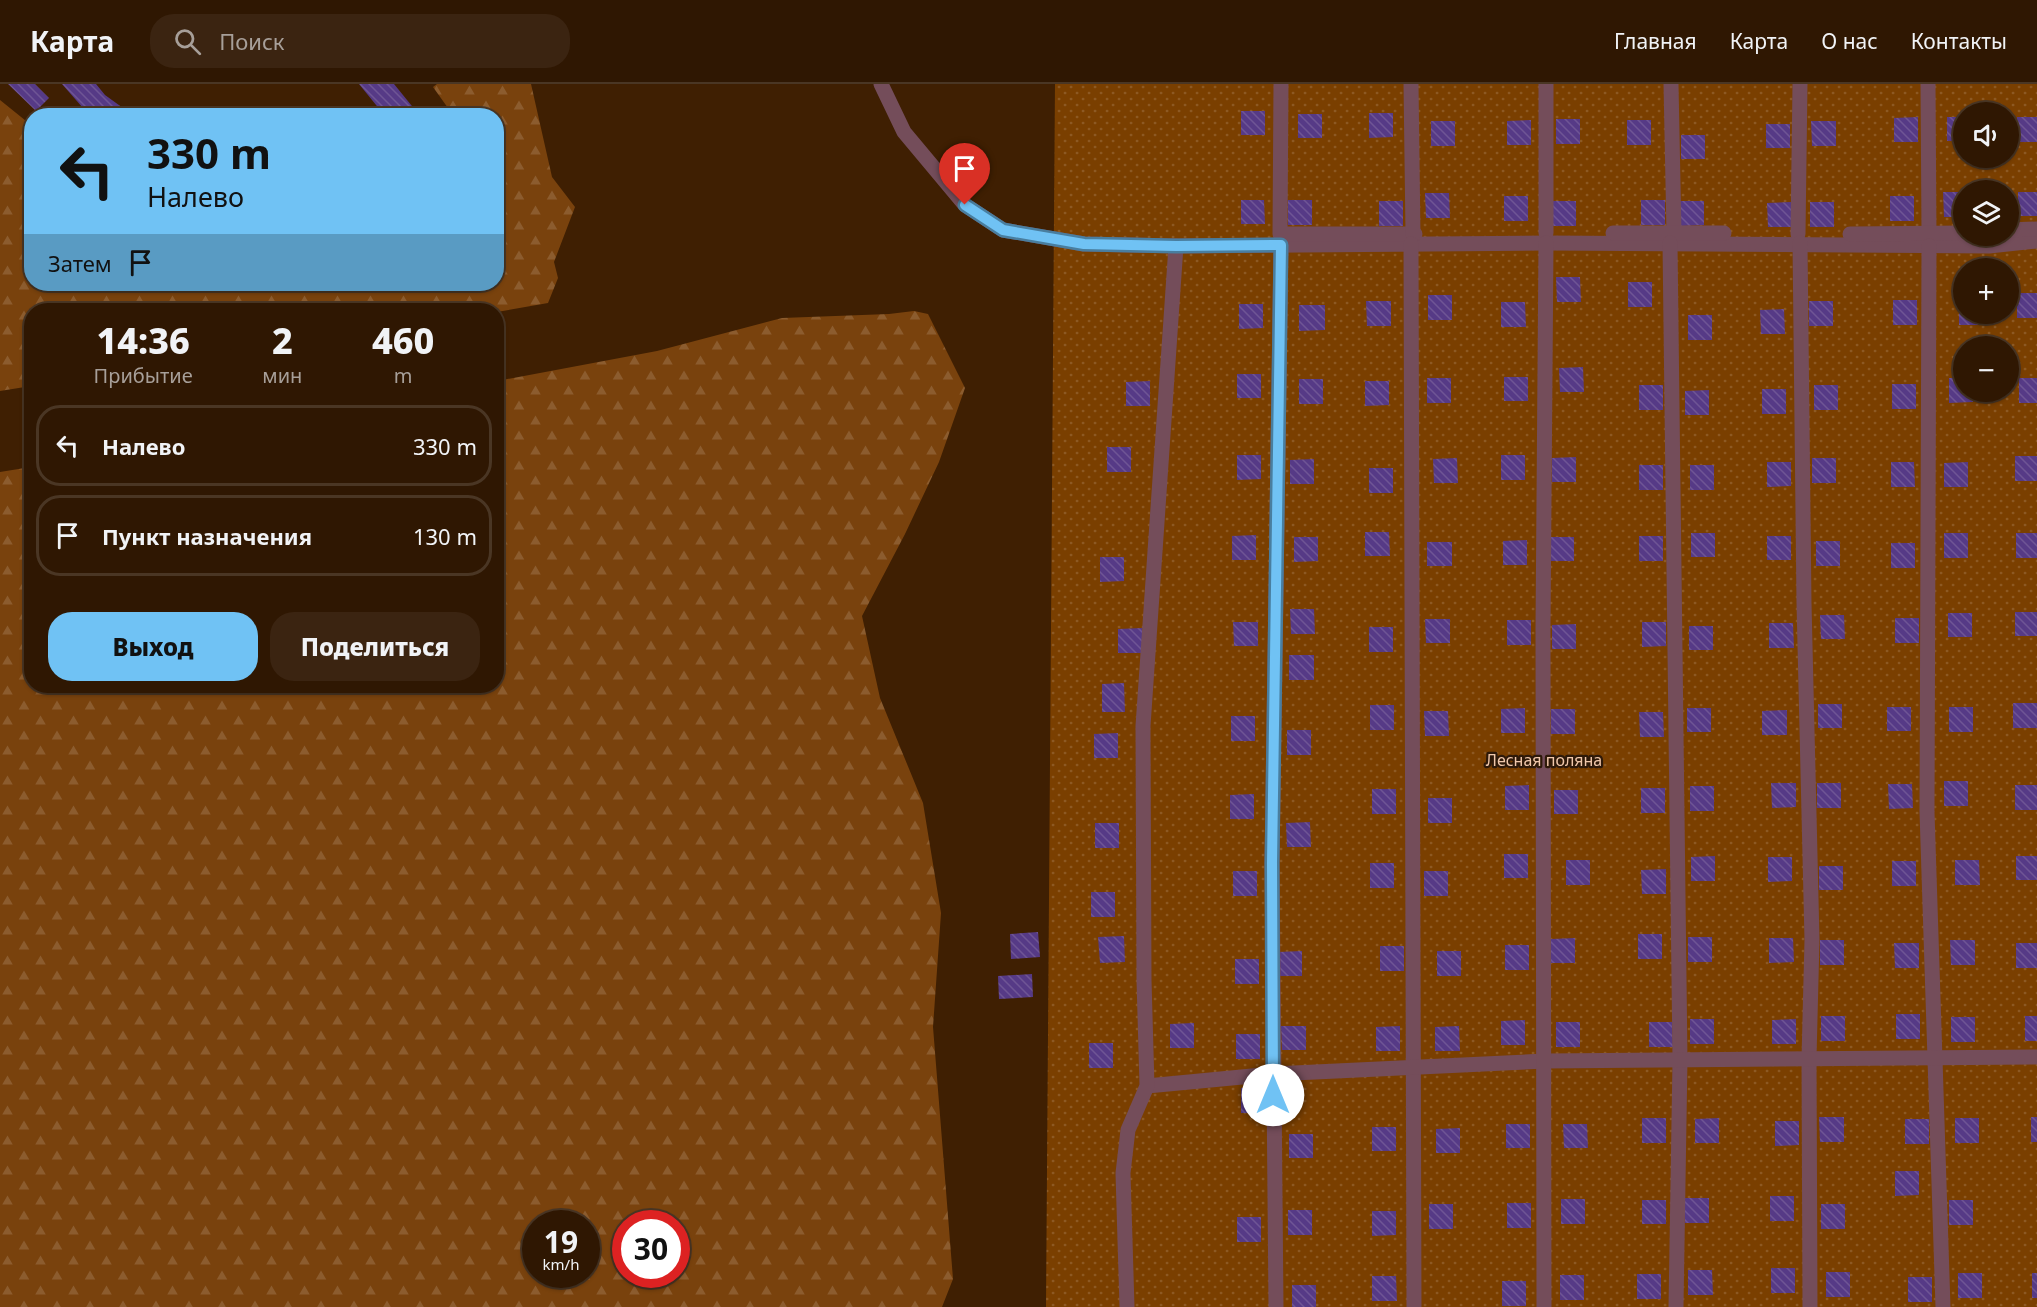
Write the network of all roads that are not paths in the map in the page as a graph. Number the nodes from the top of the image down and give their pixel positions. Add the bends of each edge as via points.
1 (881, 84) edge
2 (1281, 84) edge
3 (1411, 84) edge
4 (1546, 84) edge
5 (1671, 84) edge
6 (1800, 84) edge
7 (1928, 84) edge
8 (2037, 229) edge
9 (2019, 230) edge
10 (1953, 235) edge
11 (1546, 238) junction
12 (1672, 238) junction
13 (1412, 239) junction
14 (1799, 239) junction
15 (1929, 240) junction
16 (2037, 241) edge
17 (1281, 245) junction
18 (1176, 246) junction
19 (2037, 1057) edge
20 (1809, 1058) junction
21 (1936, 1058) junction
22 (1680, 1059) junction
23 (1545, 1061) junction
24 (1414, 1067) junction
25 (1273, 1074) junction
26 (1147, 1086) junction
27 (1127, 1307) edge
28 (1276, 1307) edge
29 (1414, 1307) edge
30 (1544, 1307) edge
31 (1676, 1307) edge
32 (1810, 1307) edge
33 (1943, 1307) edge

1 - 18 street via 904,132 965,205 1003,230 1084,244
2 - 13 street via 1280,234
3 - 13 street
4 - 11 street
5 - 12 street
6 - 14 street
7 - 15 street
8 - 9 street
10 - 15 street
11 - 12 street
11 - 13 street
11 - 23 street
12 - 14 street
12 - 22 street
13 - 17 street
13 - 24 street
14 - 15 street
14 - 20 street via 1812,940
15 - 16 street via 1989,246
15 - 21 street via 1927,812
17 - 18 street
17 - 25 street via 1272,863
18 - 26 street via 1143,726
19 - 21 street
20 - 21 street
20 - 22 street
20 - 32 street
21 - 33 street
22 - 23 street
22 - 31 street
23 - 24 street
23 - 30 street
24 - 25 street
24 - 29 street
25 - 26 street
25 - 28 street
26 - 27 street via 1128,1130 1123,1173

